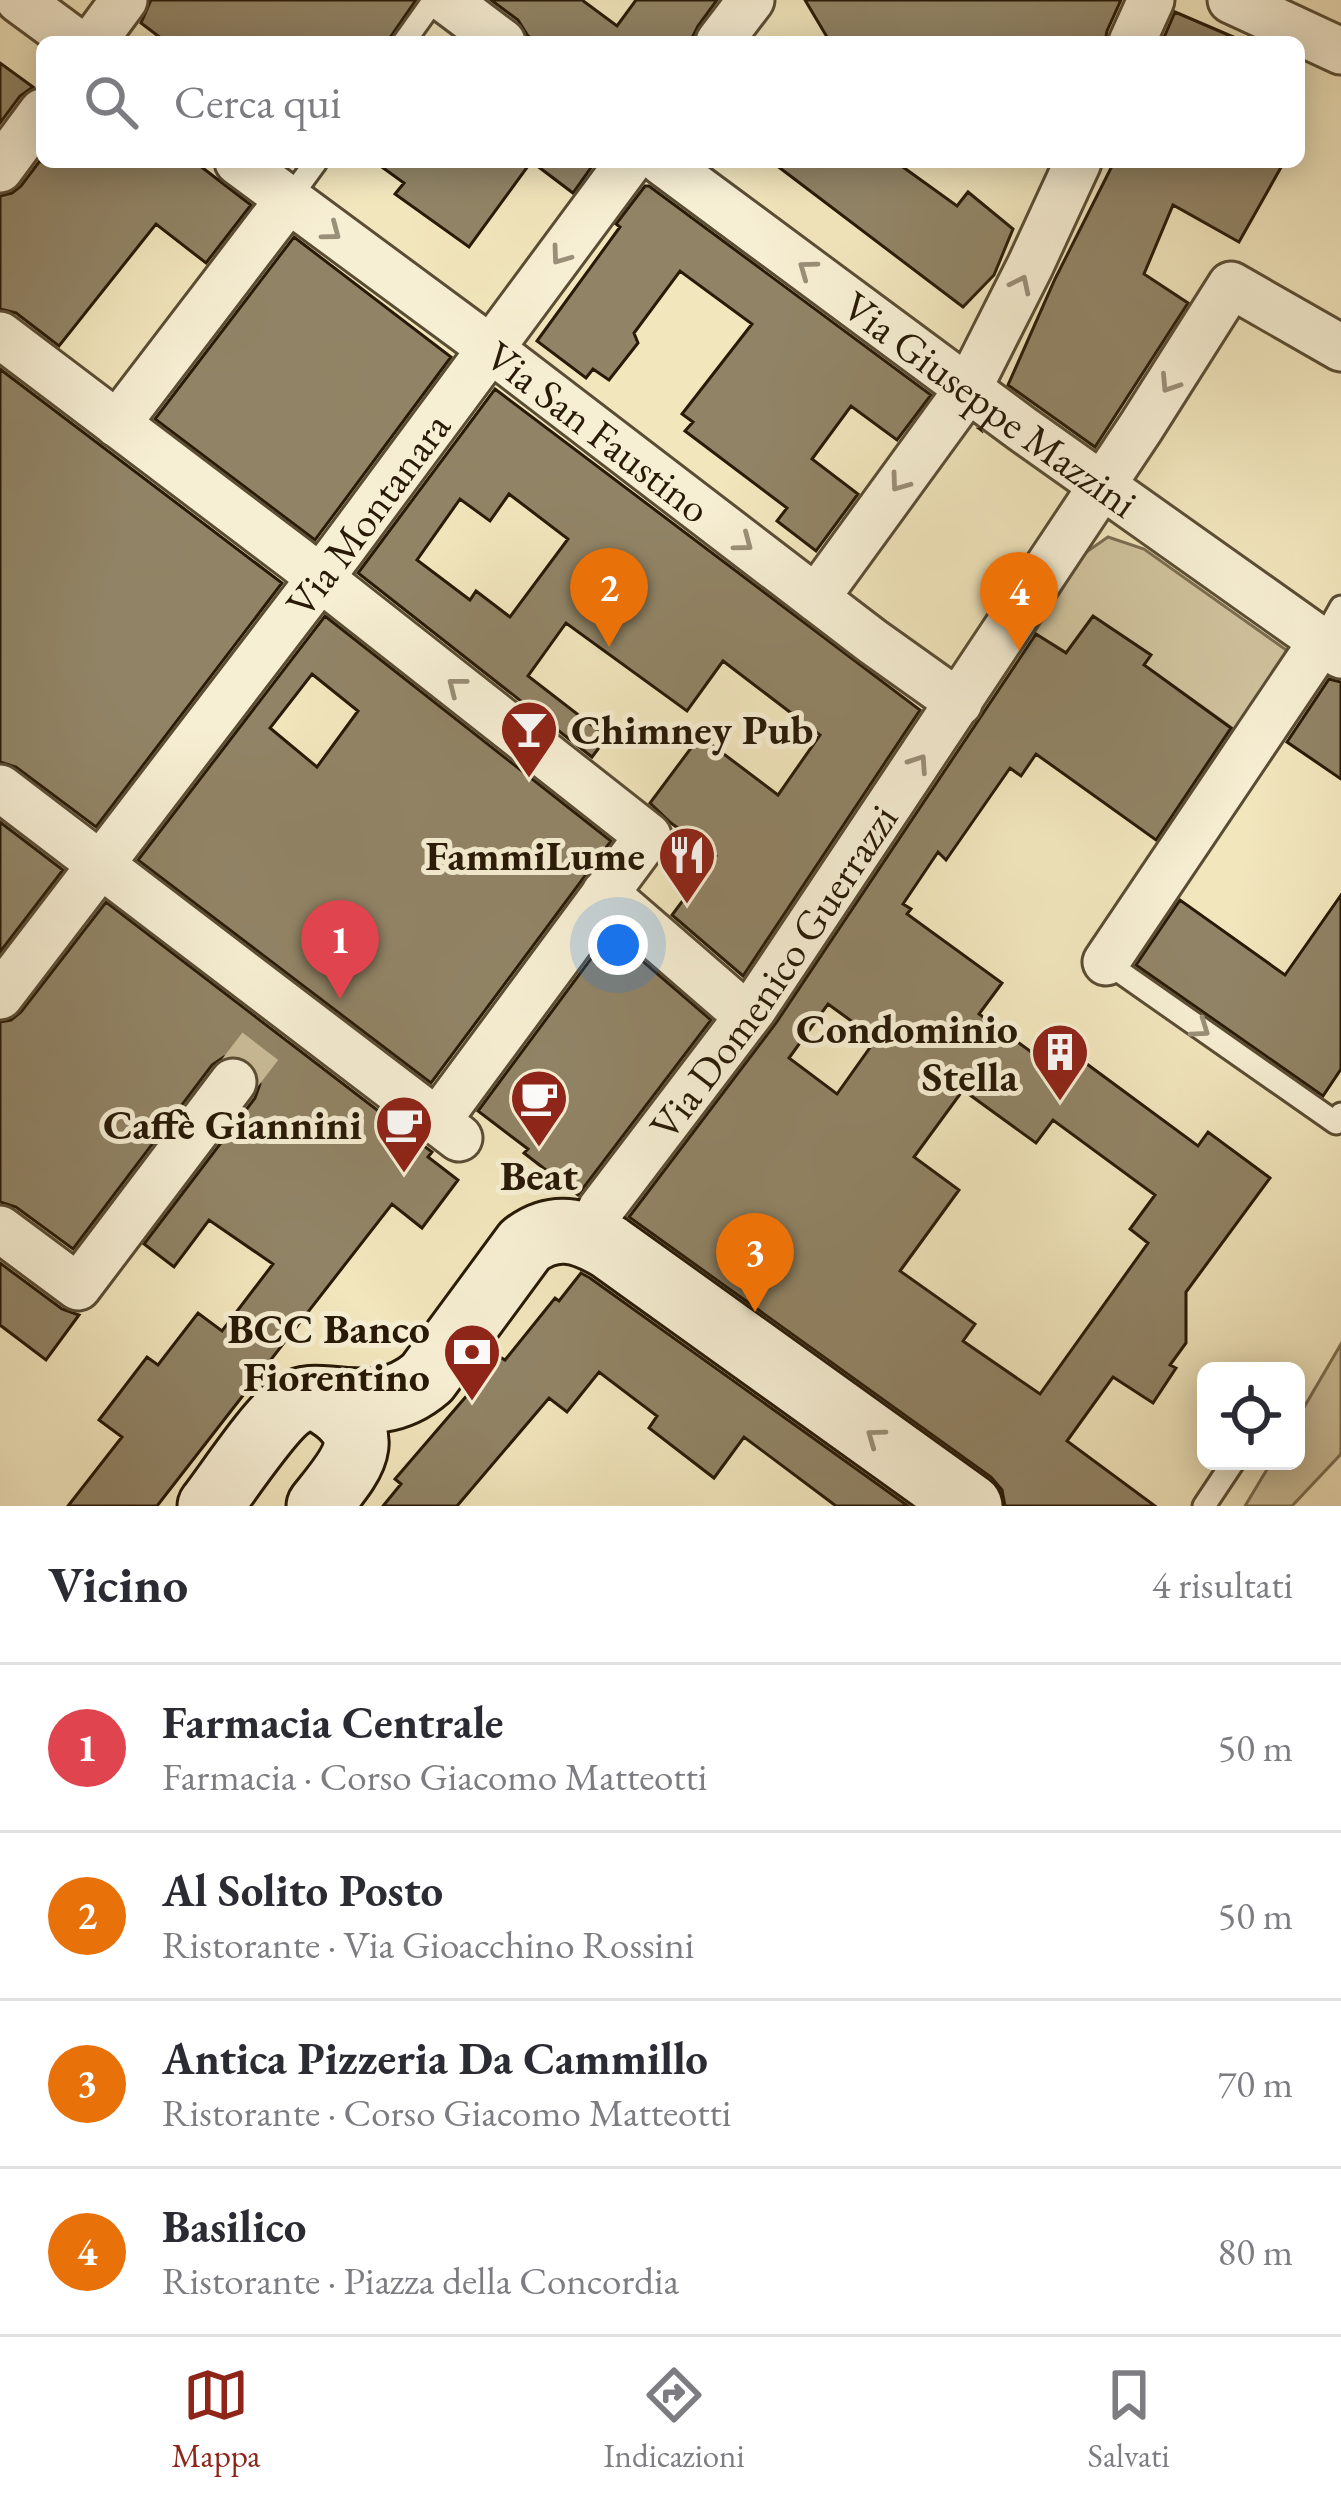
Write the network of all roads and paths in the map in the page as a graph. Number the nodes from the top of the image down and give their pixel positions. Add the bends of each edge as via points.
1 (20, 0) edge
2 (124, 0) edge
3 (434, 0) edge
4 (446, 0) edge
5 (751, 0) edge
6 (1151, 0) edge
7 (1231, 0) edge
8 (68, 36) edge
9 (97, 36) edge
10 (408, 36) edge
11 (494, 36) edge
12 (724, 36) edge
13 (1135, 36) edge
14 (1341, 51) edge
15 (36, 120) edge
16 (246, 168) edge
17 (312, 168) edge
18 (625, 168) edge
19 (670, 168) edge
20 (1075, 168) edge
21 (0, 170) edge
22 (289, 199) junction
23 (0, 334) edge
24 (1341, 348) edge
25 (492, 350) junction
26 (968, 388) junction
27 (117, 424) junction
28 (1102, 486) junction
29 (319, 578) junction
30 (816, 598) junction
31 (1335, 634) edge
32 (959, 703) junction
33 (0, 788) edge
34 (99, 865) junction
35 (605, 893) junction
36 (1106, 962) joint
37 (0, 996) edge
38 (747, 1016) junction
39 (233, 1082) tunnel mouth
40 (1341, 1114) edge
41 (0, 1229) edge
42 (594, 1238) junction
43 (319, 1399) junction
44 (1228, 1470) edge
45 (210, 1506) edge
46 (319, 1506) edge
47 (970, 1506) edge
48 (1204, 1506) edge

1 - 8 street
2 - 9 street
3 - 10 lane
4 - 11 street
5 - 12 street
6 - 13 street
7 - 14 street
15 - 21 street
16 - 22 street, Via San Faustino
17 - 22 lane
18 -> 25 street, Via Montanara
26 -> 19 street, Via Giuseppe Mazzini
26 -> 20 street
22 -> 25 street, Via San Faustino
22 - 27 street
23 - 27 street
24 -> 28 street, Via Domenico Guerrazzi via 1231,285
25 - 29 street, Via Montanara
25 -> 30 street, Via San Faustino
26 - 28 street, Via Giuseppe Mazzini
26 -> 30 street
27 - 29 street
28 - 31 street, Via Giuseppe Mazzini
28 - 32 street, Via Domenico Guerrazzi
29 - 34 street, Via Montanara
35 -> 29 street via 648,836
30 - 32 street, Via San Faustino
31 - 36 street
38 -> 32 street, Via Domenico Guerrazzi
33 - 34 street
34 - 35 street via 281,1018 449,1131
34 - 37 street, Via Montanara
35 - 38 street
36 -> 40 lane via 1336,1123
38 - 42 street, Via Domenico Guerrazzi via 602,1209
39 - 41 street via 78,1287
42 - 43 street via 557,1231 522,1249 427,1378 405,1395
47 -> 42 street
43 - 45 street via 282,1412
43 - 46 street via 347,1419 356,1448
44 - 48 lane

